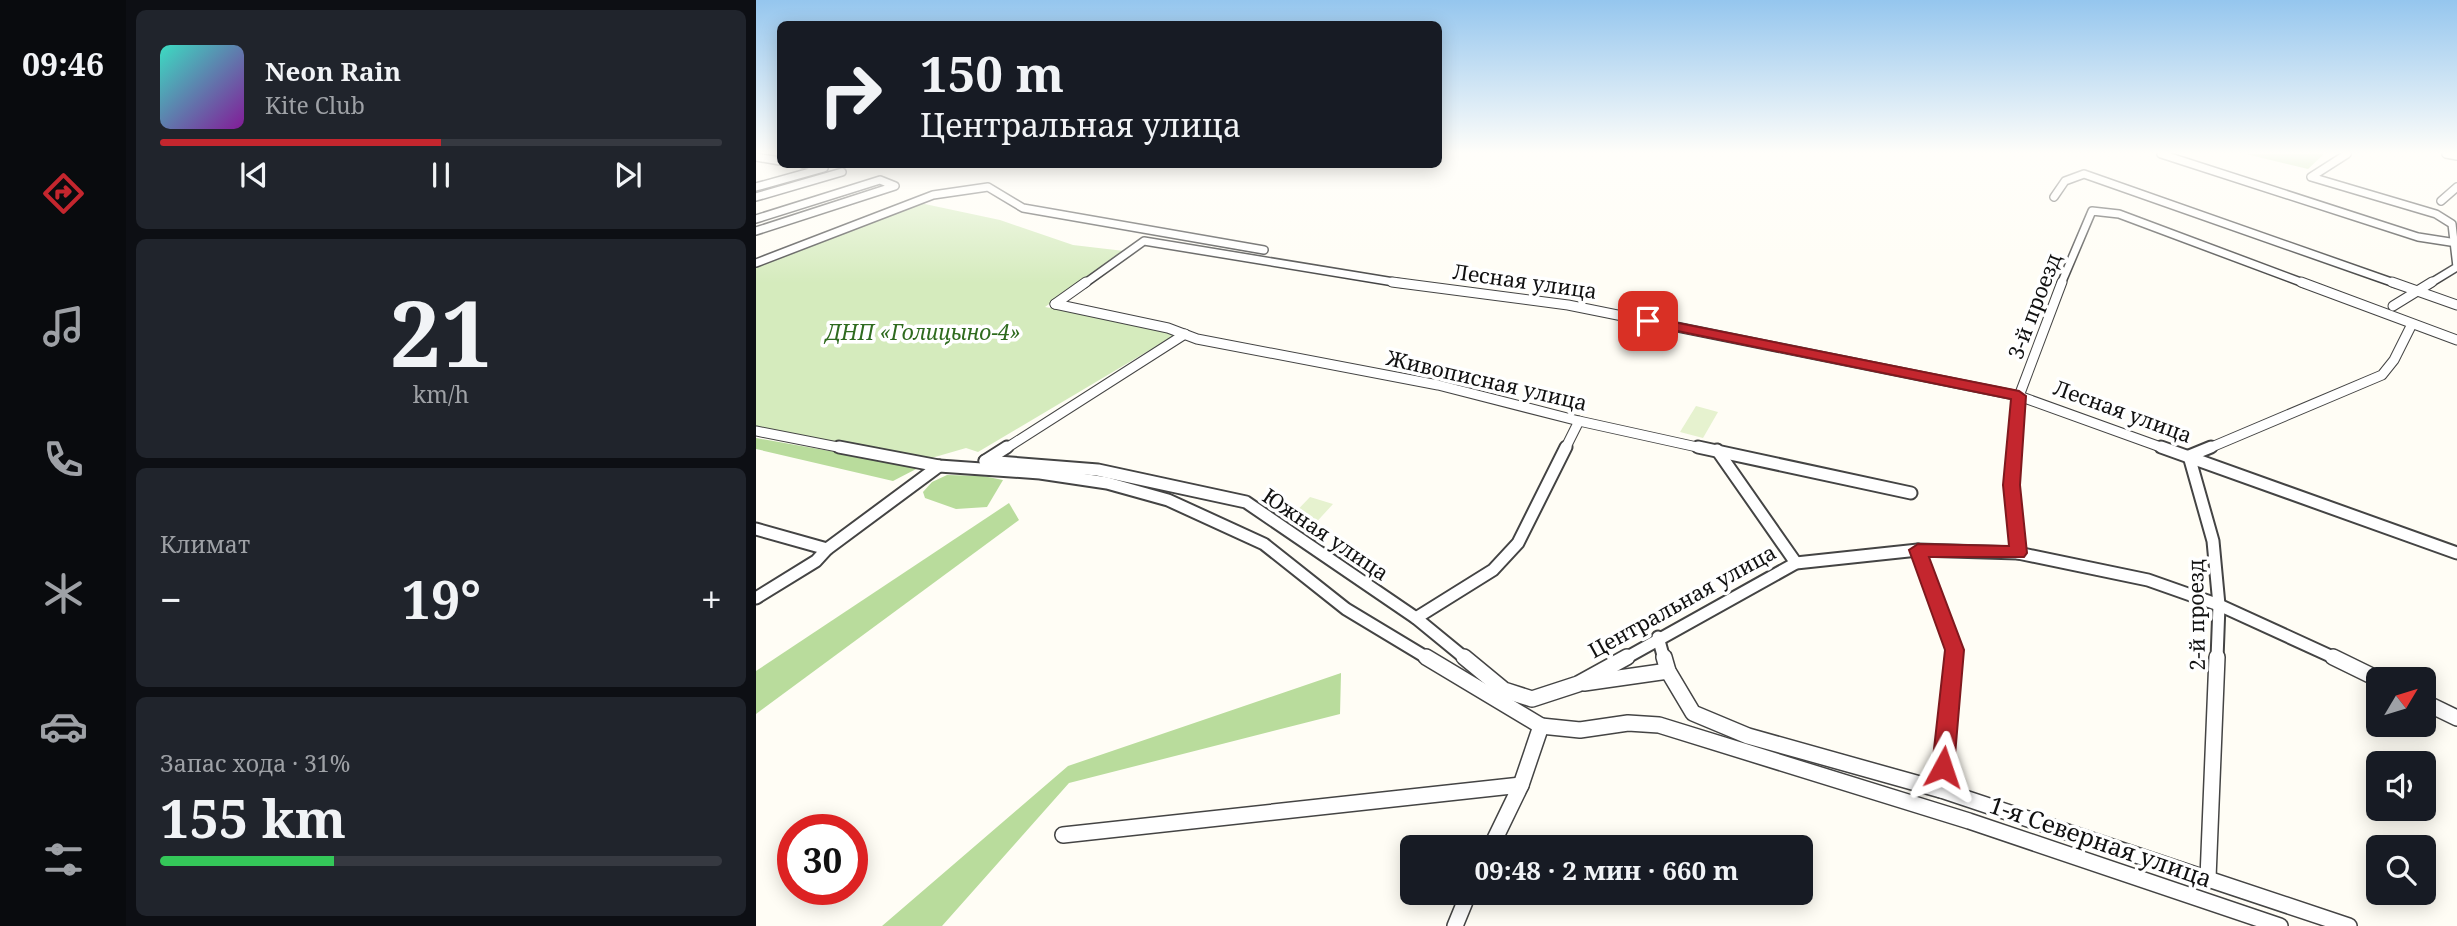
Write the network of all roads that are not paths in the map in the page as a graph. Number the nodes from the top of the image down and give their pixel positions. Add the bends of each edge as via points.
1 (825, 197) edge
2 (860, 197) edge
3 (927, 197) edge
4 (1005, 197) edge
5 (2150, 197) edge
6 (2295, 197) edge
7 (2379, 197) edge
8 (2445, 197) edge
9 (2441, 201) dead end
10 (756, 219) edge
11 (756, 231) edge
12 (2456, 243) edge
13 (1264, 250) dead end
14 (756, 264) edge
15 (2418, 292) junction
16 (1055, 304) joint
17 (2457, 305) edge
18 (2393, 306) dead end
19 (2412, 324) junction
20 (1185, 334) junction
21 (2457, 340) edge
22 (2019, 396) junction
23 (1579, 421) junction
24 (756, 431) edge
25 (1717, 450) junction
26 (2189, 456) junction
27 (939, 466) junction
28 (1911, 493) dead end
29 (756, 529) edge
30 (827, 549) junction
31 (1918, 550) junction
32 (2018, 553) junction
33 (2457, 553) edge
34 (1796, 562) junction
35 (756, 598) edge
36 (2219, 605) junction
37 (1416, 618) junction
38 (1658, 637) junction
39 (1668, 671) junction
40 (2366, 674) edge
41 (1577, 684) junction
42 (1532, 699) joint
43 (2436, 708) edge
44 (2457, 718) edge
45 (1541, 726) junction
46 (1521, 785) junction
47 (1941, 790) junction
48 (1063, 835) dead end
49 (1497, 835) edge
50 (2208, 878) junction
51 (1464, 905) edge
52 (1455, 926) edge
53 (2280, 926) edge
54 (2349, 926) edge

1 - 10 street
2 - 11 street
3 - 14 street
4 - 13 street via 1023,208
5 - 15 street
6 - 12 street via 2418,237
7 - 12 street via 2436,214 2452,224
8 - 9 street
12 - 15 street via 2457,267
15 - 17 street
15 - 18 street
16 - 20 street, Живописная улица
16 - 22 street, Лесная улица via 1144,241 1377,280 1568,305
19 - 21 street
19 - 22 street, 3-й проезд via 2103,210 2092,211
19 - 26 street via 2382,375
20 - 23 street, Живописная улица via 1438,385
20 - 37 street, Южная улица via 985,461 1098,470 1246,502
22 - 26 street, Лесная улица
22 - 32 street, 3-й проезд via 2012,485
23 - 25 street, Живописная улица
23 - 37 street via 1518,543 1493,570
24 - 27 street
25 - 28 street, Живописная улица
25 - 34 street
26 - 33 street, Лесная улица
26 - 36 street, 2-й проезд via 2213,541
27 - 30 street
27 - 45 street via 1040,472 1107,483 1168,500 1264,544 1346,609
29 - 30 street
30 - 35 street via 816,561
31 - 32 street, Центральная улица
31 - 34 street, Центральная улица
31 - 47 street via 1954,650
32 - 36 street, Центральная улица via 2107,569
34 - 38 street, Центральная улица
36 - 40 street, Центральная улица
36 - 50 street, 2-й проезд
37 - 42 street, Южная улица via 1504,690
38 - 39 street
38 - 41 street, Центральная улица
39 - 41 street
39 - 47 street via 1693,713 1748,736
41 - 42 street, Центральная улица
43 - 44 street
45 - 46 street
45 - 53 street, 1-я Северная улица via 1580,730 1628,723 1660,725 1969,821
46 - 48 street
46 - 49 street
47 - 50 street
50 - 54 street
51 - 52 street

